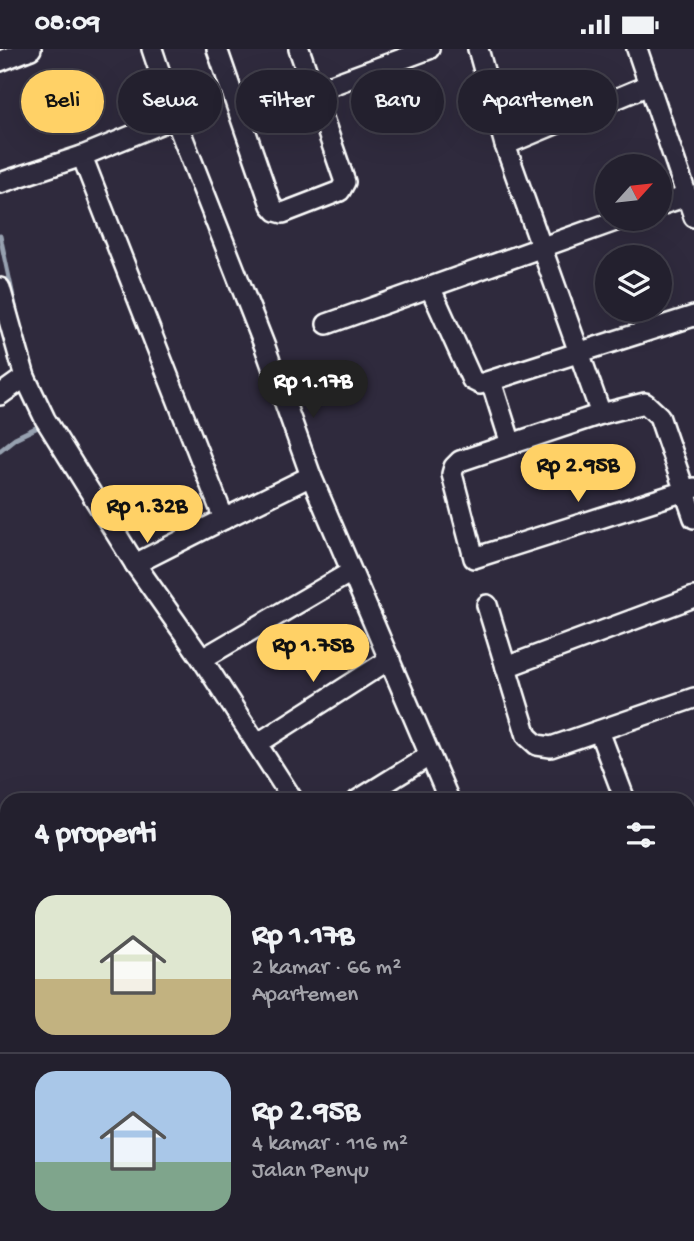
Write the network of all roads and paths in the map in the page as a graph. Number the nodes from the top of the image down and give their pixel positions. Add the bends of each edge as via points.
1 (31, 49) edge
2 (152, 49) edge
3 (217, 49) edge
4 (299, 49) edge
5 (429, 49) edge
6 (478, 49) edge
7 (637, 49) edge
8 (0, 61) edge
9 (159, 70) edge
10 (306, 70) edge
11 (337, 83) edge
12 (649, 85) junction
13 (236, 104) edge
14 (138, 133) edge
15 (181, 133) edge
16 (246, 133) edge
17 (328, 133) edge
18 (505, 145) junction
19 (82, 156) junction
20 (0, 183) edge
21 (687, 196) junction
22 (672, 201) edge
23 (694, 216) edge
24 (595, 228) edge
25 (542, 247) junction
26 (430, 286) junction
27 (0, 288) edge
28 (694, 316) edge
29 (327, 324) dead end
30 (578, 354) junction
31 (25, 377) junction
32 (491, 381) junction
33 (0, 395) edge
34 (601, 414) junction
35 (511, 444) junction
36 (311, 475) junction
37 (690, 490) edge
38 (694, 518) edge
39 (224, 519) junction
40 (135, 564) junction
41 (351, 572) junction
42 (694, 597) edge
43 (486, 605) dead end
44 (202, 659) junction
45 (390, 659) junction
46 (506, 667) junction
47 (694, 698) edge
48 (599, 731) junction
49 (257, 744) junction
50 (429, 756) junction
51 (288, 793) edge
52 (369, 793) edge
53 (446, 793) edge
54 (622, 793) edge

1 - 8 street
2 - 9 street
3 - 13 street
4 - 10 street
5 - 11 street
6 - 18 street
7 - 12 street
12 - 18 street
12 - 21 street
14 - 19 street
15 - 36 street
16 - 17 street via 271,205 279,213 344,186
18 - 25 street
19 - 20 street
19 - 39 street
21 - 22 street
21 - 23 street
24 - 25 street
25 - 26 street
25 - 30 street
26 - 29 street
26 - 32 street via 472,380 480,384
27 - 31 street
28 - 30 street
30 - 32 street
30 - 34 street
31 - 33 street
31 - 40 street via 45,419
32 - 35 street
34 - 35 street
34 - 37 street via 642,402 654,409
35 - 37 street via 460,461 452,470 474,558
36 - 39 street
36 - 41 street
37 - 38 street
39 - 40 street
40 - 44 street
41 - 44 street
41 - 45 street
42 - 46 street
43 - 46 street
44 - 49 street
45 - 49 street
45 - 50 street
46 - 48 street via 527,736 537,745 551,747
47 - 48 street
48 - 54 street
49 - 51 street
50 - 52 street
50 - 53 street

